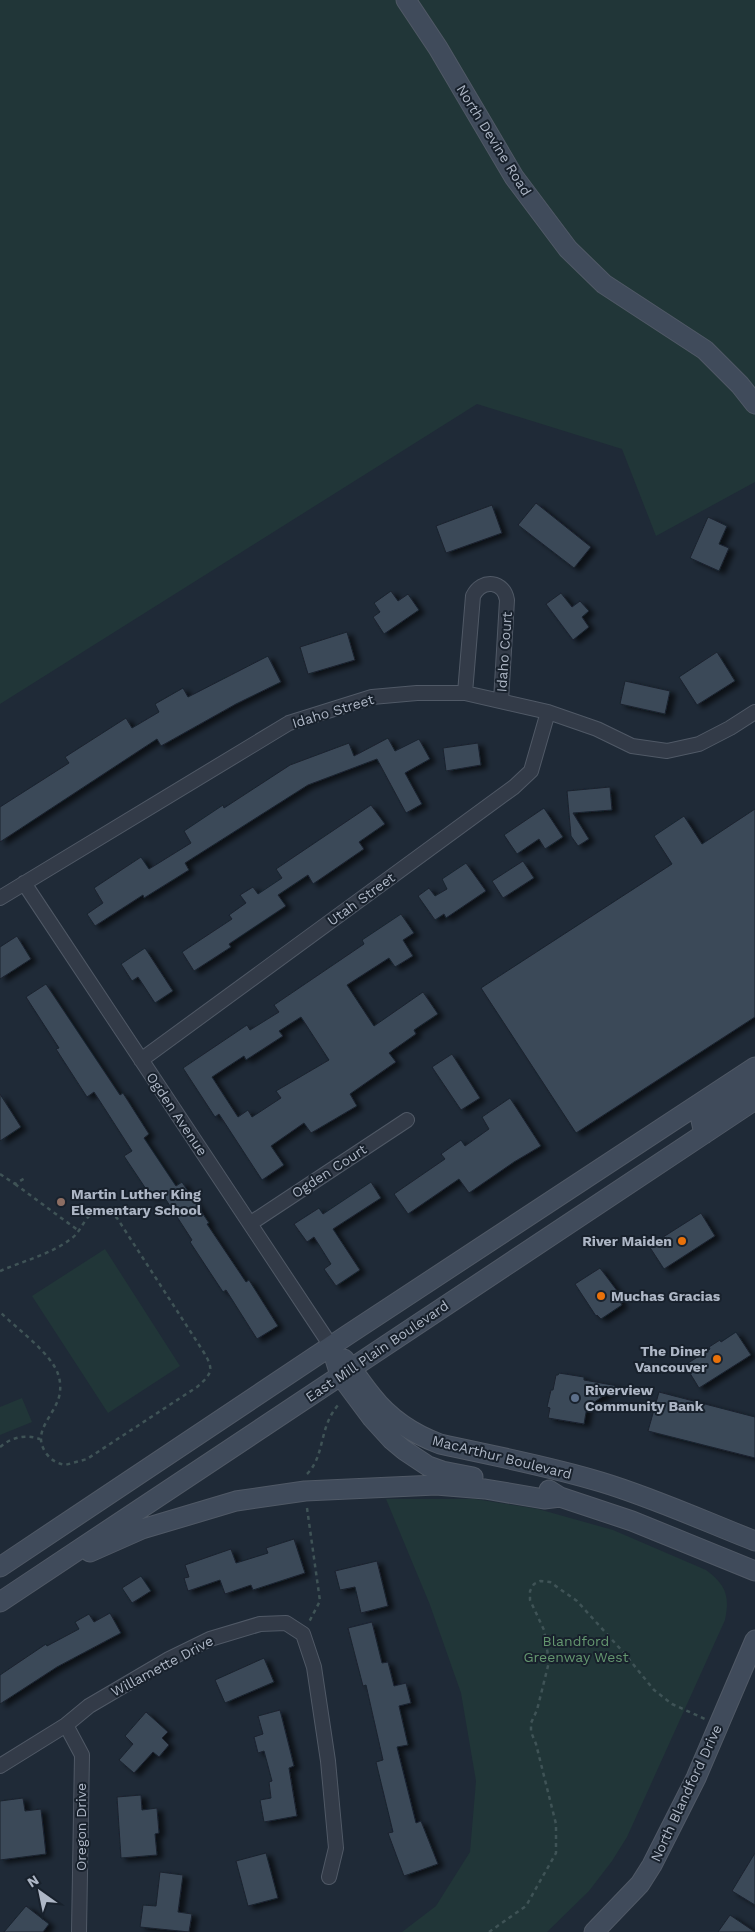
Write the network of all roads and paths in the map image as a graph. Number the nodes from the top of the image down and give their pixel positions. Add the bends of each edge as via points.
1 (406, 0) edge
2 (755, 404) edge
3 (466, 693) junction
4 (501, 701) junction
5 (548, 712) junction
6 (755, 712) edge
7 (24, 883) junction
8 (0, 898) edge
9 (140, 1060) junction
10 (755, 1067) edge
11 (755, 1082) edge
12 (755, 1100) edge
13 (407, 1120) dead end
14 (704, 1134) junction
15 (0, 1174) edge
16 (25, 1178) dead end
17 (15, 1184) junction
18 (251, 1223) junction
19 (79, 1231) junction
20 (0, 1271) edge
21 (0, 1312) edge
22 (4, 1316) junction
23 (0, 1319) edge
24 (331, 1346) junction
25 (346, 1371) junction
26 (40, 1439) junction
27 (0, 1447) edge
28 (560, 1497) junction
29 (755, 1541) edge
30 (0, 1567) edge
31 (755, 1571) edge
32 (41, 1574) junction
33 (0, 1602) edge
34 (755, 1640) edge
35 (66, 1725) junction
36 (719, 1725) junction
37 (0, 1766) edge
38 (329, 1877) dead end
39 (80, 1932) edge
40 (489, 1932) edge
41 (594, 1932) edge

1 - 2 street, North Devine Road via 514,177 568,249 604,284 705,350
3 - 4 street, Idaho Street
3 - 4 street, Idaho Court via 473,596 484,584 495,584 504,590 507,600
3 - 7 street, Idaho Street via 372,697 289,723
4 - 5 street, Idaho Street
5 - 6 street, Idaho Street via 597,729 632,746 667,750 699,744
5 - 9 street, Utah Street via 531,771 514,786
7 - 8 street, Idaho Street
7 - 9 street, Ogden Avenue
9 - 18 street, Ogden Avenue
10 - 24 street, East Mill Plain Boulevard
11 - 14 street via 701,1120
12 - 14 street, East Mill Plain Boulevard
13 - 18 street, Ogden Court
14 - 25 street, East Mill Plain Boulevard
15 - 17 path
16 - 17 path
17 - 19 path
18 - 24 street, Ogden Avenue
19 - 20 path via 65,1244
19 - 26 path via 91,1215 99,1212 117,1218 210,1362 211,1370 208,1378 197,1387 88,1459 65,1465 56,1462 43,1448
21 - 22 path
22 - 23 path
22 - 26 path via 48,1357 58,1376 57,1402
24 - 25 street, MacArthur Boulevard
24 - 30 street, East Mill Plain Boulevard
25 - 28 street, MacArthur Boulevard via 361,1405 382,1430 428,1466 456,1474 546,1488
25 - 29 street, MacArthur Boulevard via 404,1427 427,1439 600,1482
25 - 32 street, East Mill Plain Boulevard
26 - 27 path via 22,1436
28 - 31 street, MacArthur Boulevard via 632,1521
28 - 32 street via 544,1499 436,1485 305,1491 236,1502 142,1529
32 - 33 street, East Mill Plain Boulevard
34 - 36 street, North Blandford Drive
35 - 37 street, Willamette Drive
35 - 38 street, Willamette Drive via 89,1706 210,1639 260,1624 286,1623 303,1634 314,1666 336,1848
35 - 39 street, Oregon Drive via 82,1755
36 - 40 path via 672,1704 654,1690 577,1601 550,1582 534,1584 530,1600 544,1630 549,1662 531,1732 556,1824 556,1853 526,1906
36 - 41 street, North Blandford Drive via 652,1865 640,1884

